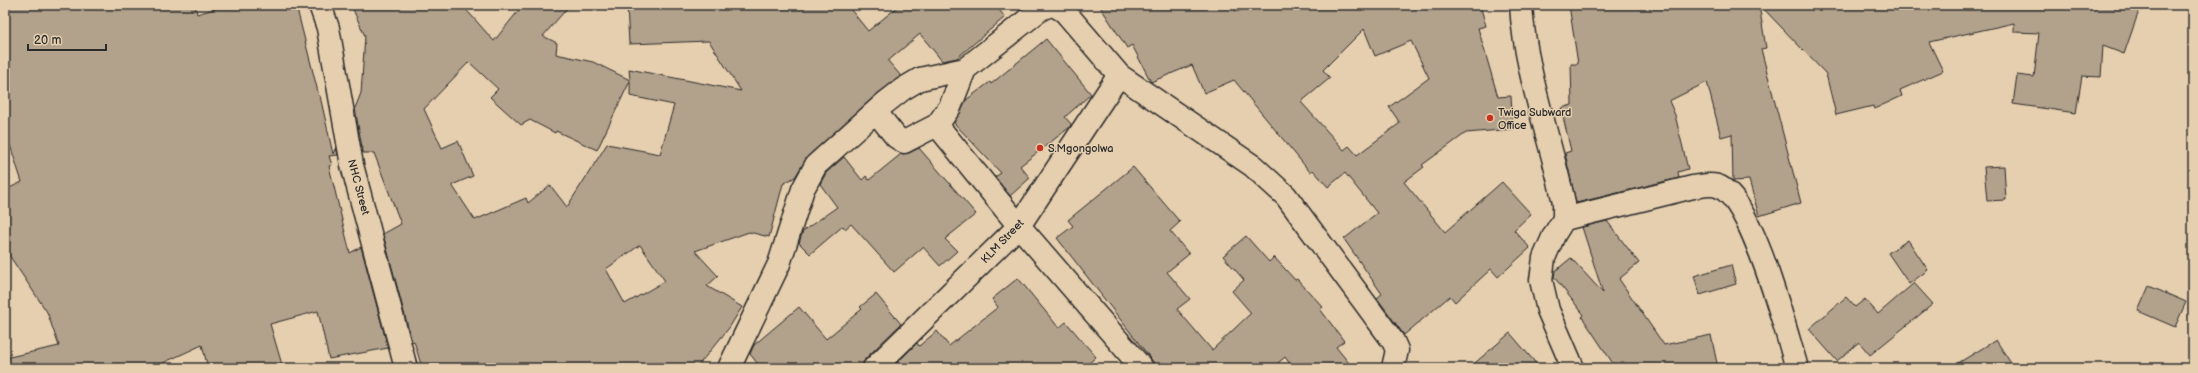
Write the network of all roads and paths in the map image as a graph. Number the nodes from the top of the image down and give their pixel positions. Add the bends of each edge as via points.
1 (320, 5) edge
2 (1052, 5) edge
3 (1521, 5) edge
4 (965, 69) junction
5 (1119, 75) junction
6 (876, 112) junction
7 (937, 125) junction
8 (1564, 220) junction
9 (1019, 226) junction
10 (406, 368) edge
11 (729, 368) edge
12 (874, 368) edge
13 (1142, 368) edge
14 (1393, 368) edge
15 (1573, 368) edge
16 (1797, 368) edge

1 - 10 street, NHC Street via 328,28 352,165
2 - 4 street via 1041,9
2 - 5 street via 1065,12
3 - 8 street via 1530,65 1561,191
4 - 6 street via 920,79 903,89
4 - 7 street via 950,107
5 - 9 street, KLM Street
5 - 14 street via 1253,166 1286,196 1393,341 1397,350
6 - 7 street via 896,137 904,142
6 - 11 street via 827,155 808,177 779,264
7 - 9 street
8 - 15 street via 1544,258 1541,280 1548,310
8 - 16 street via 1693,187 1712,184 1721,187 1737,201 1769,274
9 - 12 street, KLM Street
9 - 13 street

